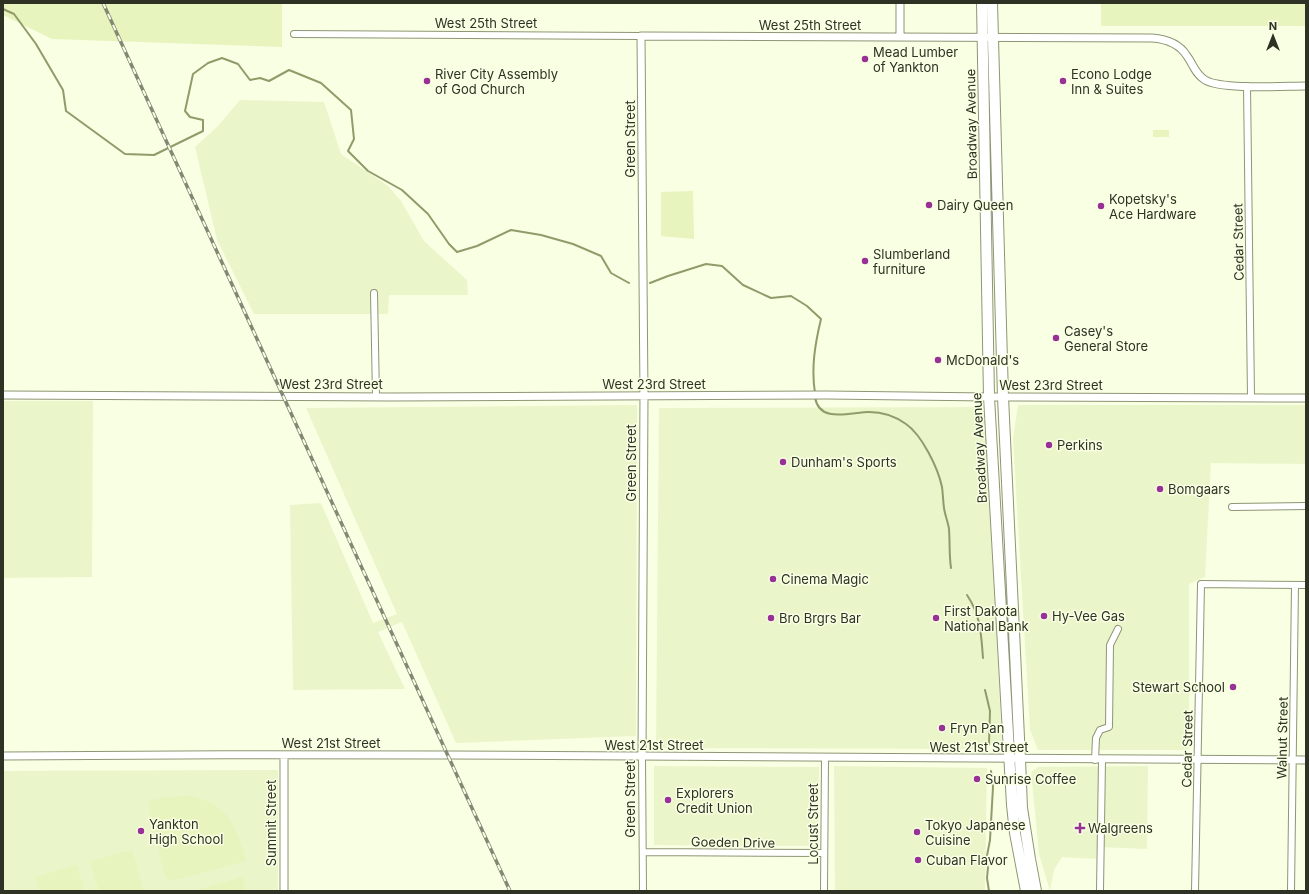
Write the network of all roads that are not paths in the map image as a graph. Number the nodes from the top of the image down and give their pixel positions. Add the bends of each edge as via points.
1 (900, 3) edge
2 (982, 3) edge
3 (992, 3) edge
4 (294, 34) dead end
5 (641, 36) junction
6 (900, 37) junction
7 (987, 37) junction
8 (1247, 86) junction
9 (1306, 86) edge
10 (374, 293) dead end
11 (3, 395) edge
12 (376, 396) junction
13 (644, 396) junction
14 (989, 397) junction
15 (1003, 397) junction
16 (1251, 398) junction
17 (1306, 398) edge
18 (1306, 506) edge
19 (1232, 507) dead end
20 (1295, 585) junction
21 (1306, 585) edge
22 (1118, 629) dead end
23 (284, 755) junction
24 (3, 756) edge
25 (642, 758) junction
26 (825, 758) junction
27 (1014, 759) junction
28 (1099, 760) junction
29 (1197, 760) junction
30 (1293, 760) junction
31 (1306, 760) edge
32 (643, 852) junction
33 (824, 853) junction
34 (284, 891) edge
35 (643, 891) edge
36 (824, 891) edge
37 (1026, 891) edge
38 (1036, 891) edge
39 (1100, 891) edge
40 (1195, 891) edge
41 (1291, 891) edge

1 - 6 street
2 - 7 highway, Broadway Avenue
3 - 7 highway, Broadway Avenue
4 - 5 street, West 25th Street
5 - 6 street, West 25th Street
5 - 13 street, Green Street
6 - 7 street, West 25th Street
7 - 8 street, West 25th Street via 1161,39 1180,47 1195,71 1206,81
7 - 14 highway, Broadway Avenue
7 - 15 highway, Broadway Avenue
8 - 9 street, West 25th Street
8 - 16 street, Cedar Street
10 - 12 street
11 - 12 street, West 23rd Street
12 - 13 street, West 23rd Street
13 - 14 street, West 23rd Street
13 - 25 street, Green Street
14 - 15 street, West 23rd Street
14 - 27 highway, Broadway Avenue
15 - 16 street, West 23rd Street
15 - 27 highway, Broadway Avenue
16 - 17 street, West 23rd Street
18 - 19 street
20 - 21 street
20 - 29 street, Cedar Street via 1201,584
20 - 30 street, Walnut Street
22 - 28 street via 1110,645 1109,727 1104,728 1100,736
23 - 24 street, West 21st Street
23 - 25 street, West 21st Street
23 - 34 street, Summit Street
25 - 26 street, West 21st Street
25 - 32 street, Green Street
26 - 27 street, West 21st Street
26 - 33 street, Locust Street
27 - 28 street, West 21st Street
27 - 37 highway, Broadway Avenue via 1015,833
27 - 38 highway, Broadway Avenue
28 - 29 street, West 21st Street
28 - 39 street
29 - 30 street, West 21st Street
29 - 40 street, Cedar Street
30 - 31 street, West 21st Street
30 - 41 street, Walnut Street
32 - 33 street, Goeden Drive
32 - 35 street, Green Street
33 - 36 street, Locust Street

